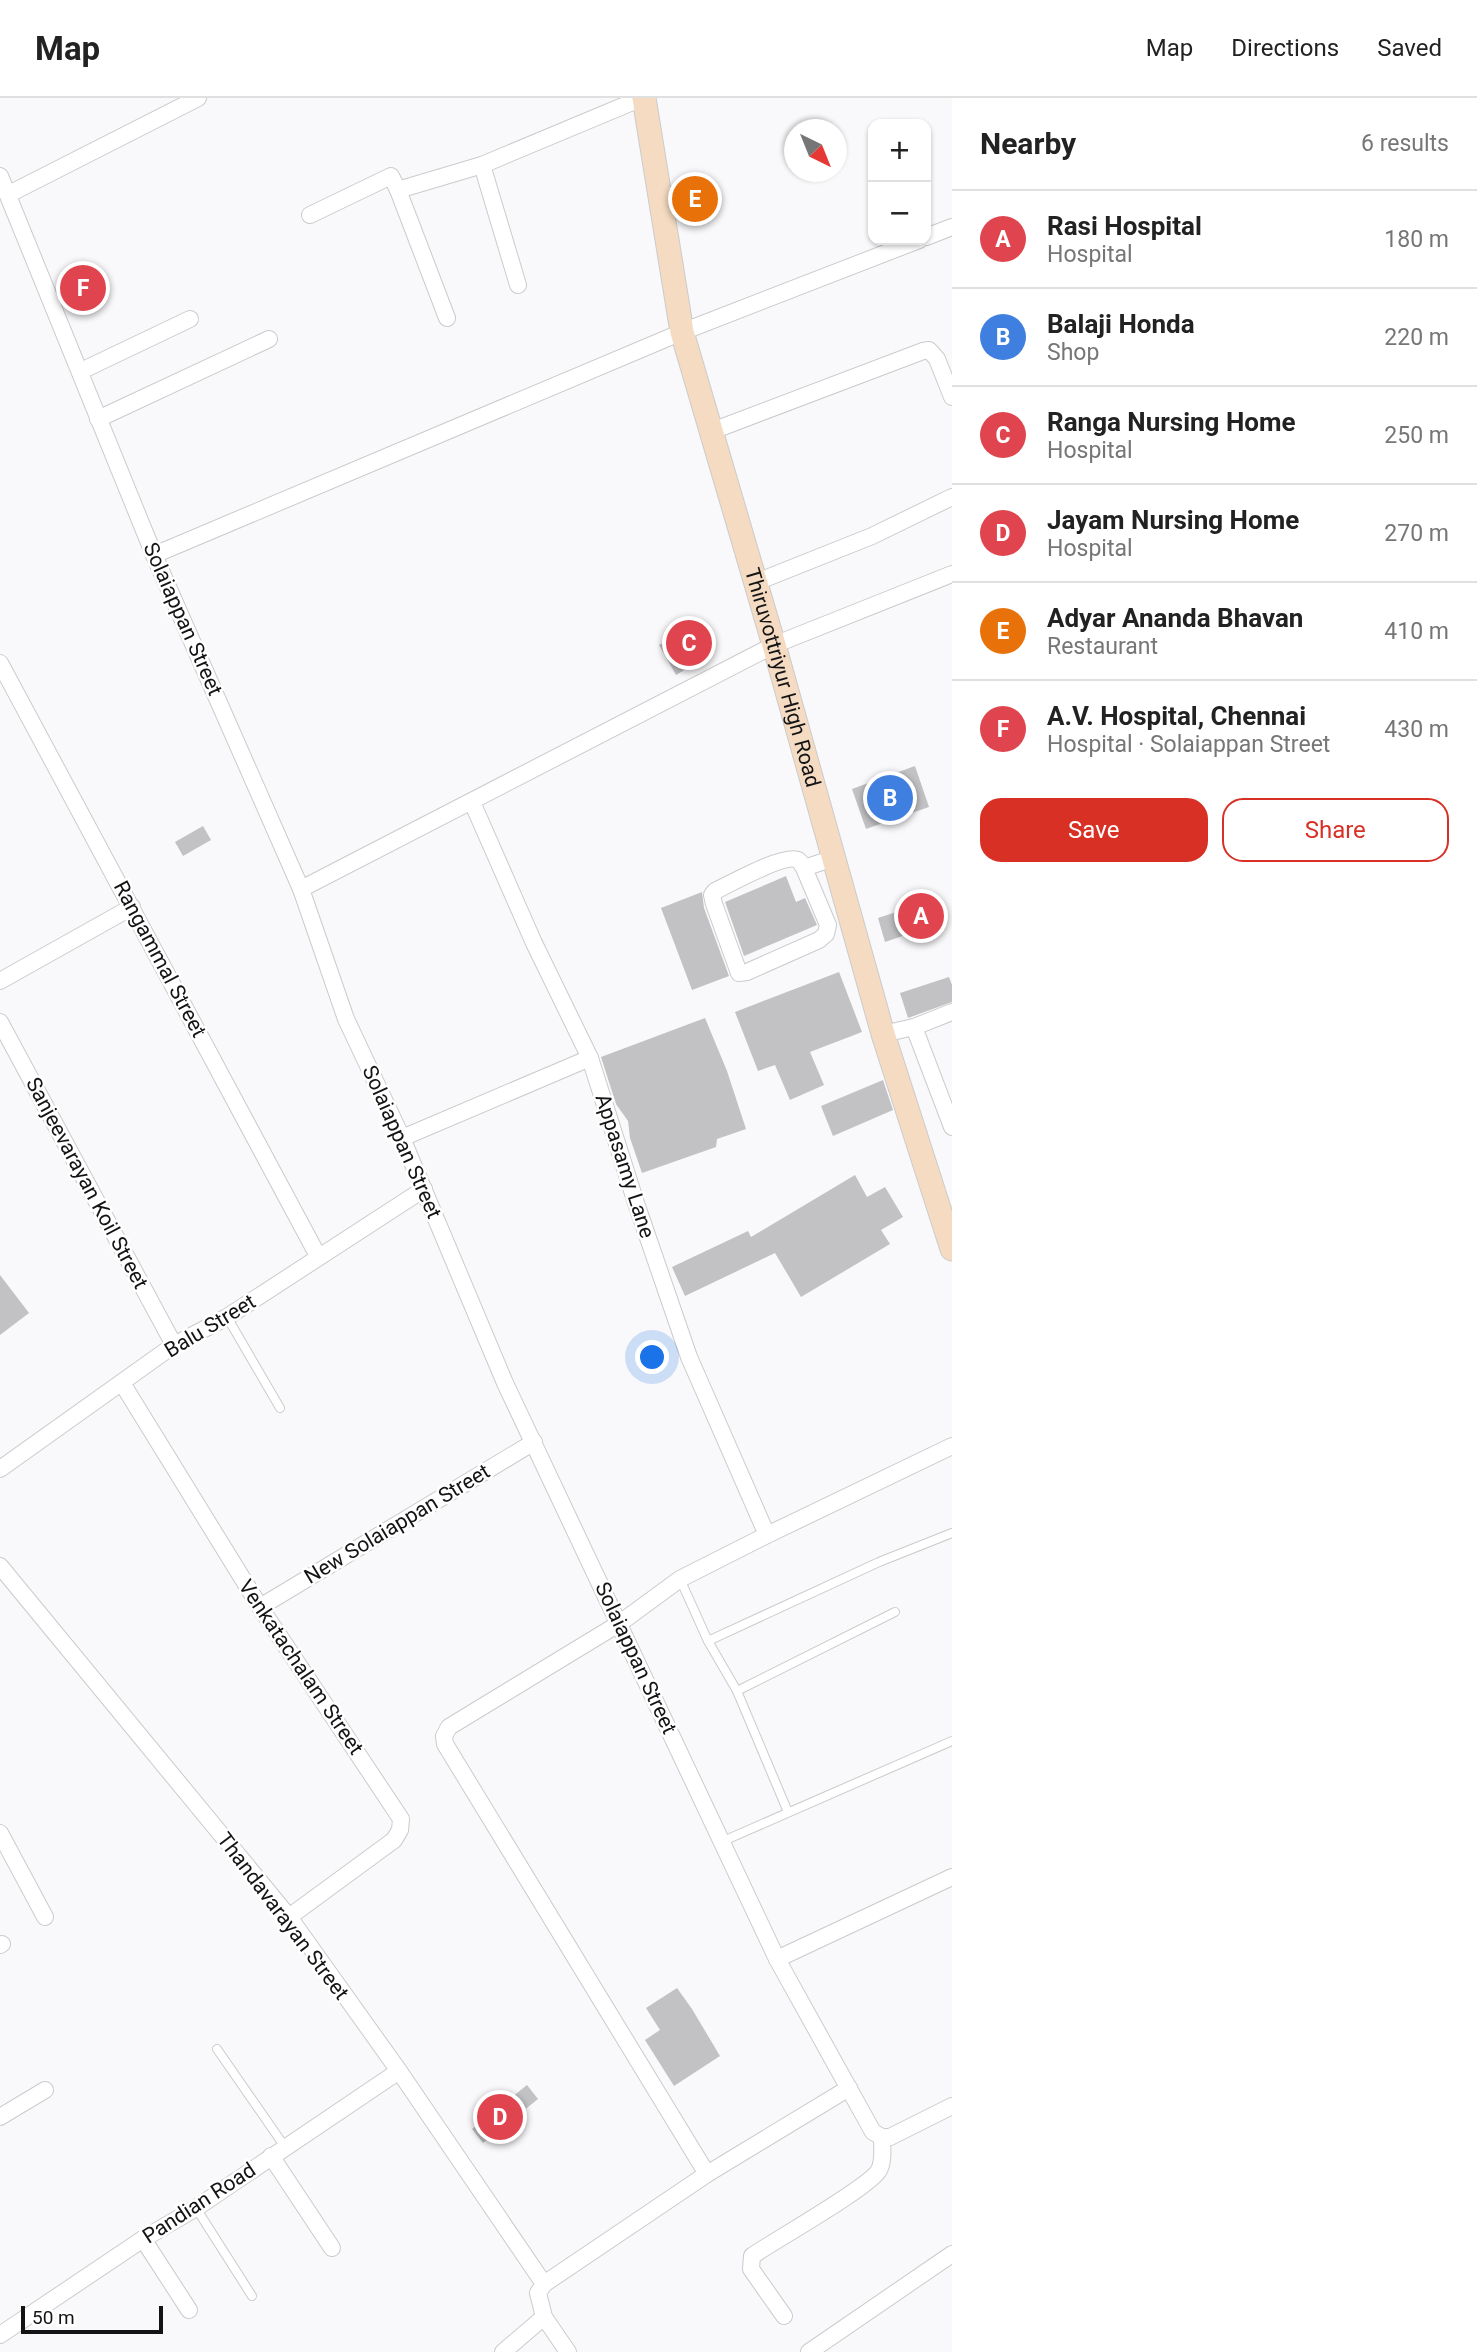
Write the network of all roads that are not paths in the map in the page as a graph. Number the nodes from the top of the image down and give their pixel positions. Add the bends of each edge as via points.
1 (198, 98) edge
2 (643, 98) edge
3 (482, 165) junction
4 (0, 176) edge
5 (398, 190) junction
6 (9, 194) junction
7 (310, 215) dead end
8 (952, 227) edge
9 (931, 235) edge
10 (906, 245) edge
11 (518, 285) dead end
12 (447, 318) dead end
13 (190, 319) dead end
14 (682, 332) junction
15 (269, 338) dead end
16 (80, 370) junction
17 (952, 397) edge
18 (98, 419) junction
19 (712, 431) junction
20 (952, 497) edge
21 (154, 555) junction
22 (952, 574) edge
23 (754, 583) junction
24 (774, 645) junction
25 (0, 663) edge
26 (472, 802) junction
27 (834, 858) junction
28 (804, 868) junction
29 (301, 889) junction
30 (132, 907) junction
31 (853, 926) junction
32 (826, 934) junction
33 (0, 981) edge
34 (952, 1012) edge
35 (0, 1022) edge
36 (914, 1027) junction
37 (883, 1034) junction
38 (590, 1058) junction
39 (952, 1127) edge
40 (402, 1138) junction
41 (424, 1189) junction
42 (952, 1249) edge
43 (318, 1256) junction
44 (226, 1317) junction
45 (174, 1345) junction
46 (122, 1383) junction
47 (280, 1408) dead end
48 (534, 1441) junction
49 (952, 1446) edge
50 (0, 1469) edge
51 (952, 1533) edge
52 (767, 1535) junction
53 (0, 1566) edge
54 (680, 1579) junction
55 (260, 1607) junction
56 (895, 1612) dead end
57 (620, 1623) junction
58 (708, 1641) junction
59 (737, 1691) junction
60 (952, 1741) edge
61 (788, 1812) junction
62 (0, 1833) edge
63 (721, 1842) junction
64 (952, 1877) edge
65 (45, 1917) dead end
66 (289, 1917) junction
67 (777, 1959) junction
68 (218, 2049) dead end
69 (398, 2071) junction
70 (849, 2088) junction
71 (45, 2091) dead end
72 (952, 2106) edge
73 (0, 2117) edge
74 (882, 2137) junction
75 (278, 2152) junction
76 (707, 2174) junction
77 (197, 2208) junction
78 (142, 2239) junction
79 (332, 2248) dead end
80 (952, 2254) edge
81 (544, 2284) junction
82 (252, 2296) dead end
83 (189, 2310) dead end
84 (784, 2316) dead end
85 (544, 2317) junction
86 (0, 2335) edge
87 (502, 2352) edge
88 (568, 2352) edge
89 (808, 2352) edge

1 - 6 street
2 - 3 street
2 - 14 main road, Thiruvottriyur High Road
3 - 5 street
3 - 11 street
4 - 6 street, Solaiappan Street
5 - 7 street via 391,176
5 - 12 street
6 - 16 street, Solaiappan Street
8 - 9 street
10 - 14 street
13 - 16 street
14 - 19 main road, Thiruvottriyur High Road
14 - 21 street
15 - 18 street
16 - 18 street, Solaiappan Street
17 - 19 street via 937,359 923,351
18 - 21 street, Solaiappan Street
19 - 23 main road, Thiruvottriyur High Road
20 - 23 street via 872,536
21 - 29 street, Solaiappan Street
22 - 24 street
23 - 24 main road, Thiruvottriyur High Road
24 - 26 street
24 - 27 main road, Thiruvottriyur High Road
25 - 30 street, Rangammal Street
26 - 29 street
26 - 38 street, Appasamy Lane
27 - 28 street
27 - 31 main road, Thiruvottriyur High Road
28 - 32 street via 828,925
28 - 32 street via 795,858 781,860 715,891 714,904 739,973
29 - 40 street, Solaiappan Street via 346,1019
30 - 33 street
30 - 43 street, Rangammal Street
31 - 32 street
31 - 37 main road, Thiruvottriyur High Road
34 - 36 street
35 - 45 street, Sanjeevarayan Koil Street
36 - 37 street
36 - 39 street
37 - 42 main road, Thiruvottriyur High Road
38 - 40 street
38 - 52 street, Appasamy Lane via 689,1357
40 - 41 street, Solaiappan Street
41 - 43 street, Balu Street
41 - 48 street, Solaiappan Street
43 - 44 street, Balu Street
44 - 45 street, Balu Street
44 - 47 lane
45 - 46 street, Balu Street
46 - 50 street, Balu Street
46 - 55 street, Venkatachalam Street
48 - 55 street, New Solaiappan Street
48 - 57 street, Solaiappan Street
49 - 52 street
51 - 58 lane
52 - 54 street
53 - 66 street, Thandavarayan Street
54 - 57 street
54 - 58 lane
55 - 66 street, Venkatachalam Street via 401,1819 394,1840
56 - 59 lane
57 - 63 street, Solaiappan Street
57 - 76 street via 449,1727 445,1744
58 - 59 lane
59 - 61 lane
60 - 61 lane
61 - 63 lane
62 - 65 street
63 - 67 street, Solaiappan Street
64 - 67 street
66 - 69 street, Thandavarayan Street
67 - 70 street, Solaiappan Street
68 - 75 lane
69 - 75 street, Pandian Road
69 - 81 street, Thandavarayan Street
70 - 74 street, Solaiappan Street via 873,2132
70 - 76 street
71 - 73 street
72 - 74 street via 899,2134
74 - 84 street via 879,2171 752,2256 751,2269
75 - 77 street, Pandian Road
75 - 79 street
76 - 81 street
77 - 78 street, Pandian Road
77 - 82 lane
78 - 83 street
78 - 86 street, Pandian Road
80 - 89 street
81 - 85 street via 538,2293
85 - 87 street
85 - 88 street

